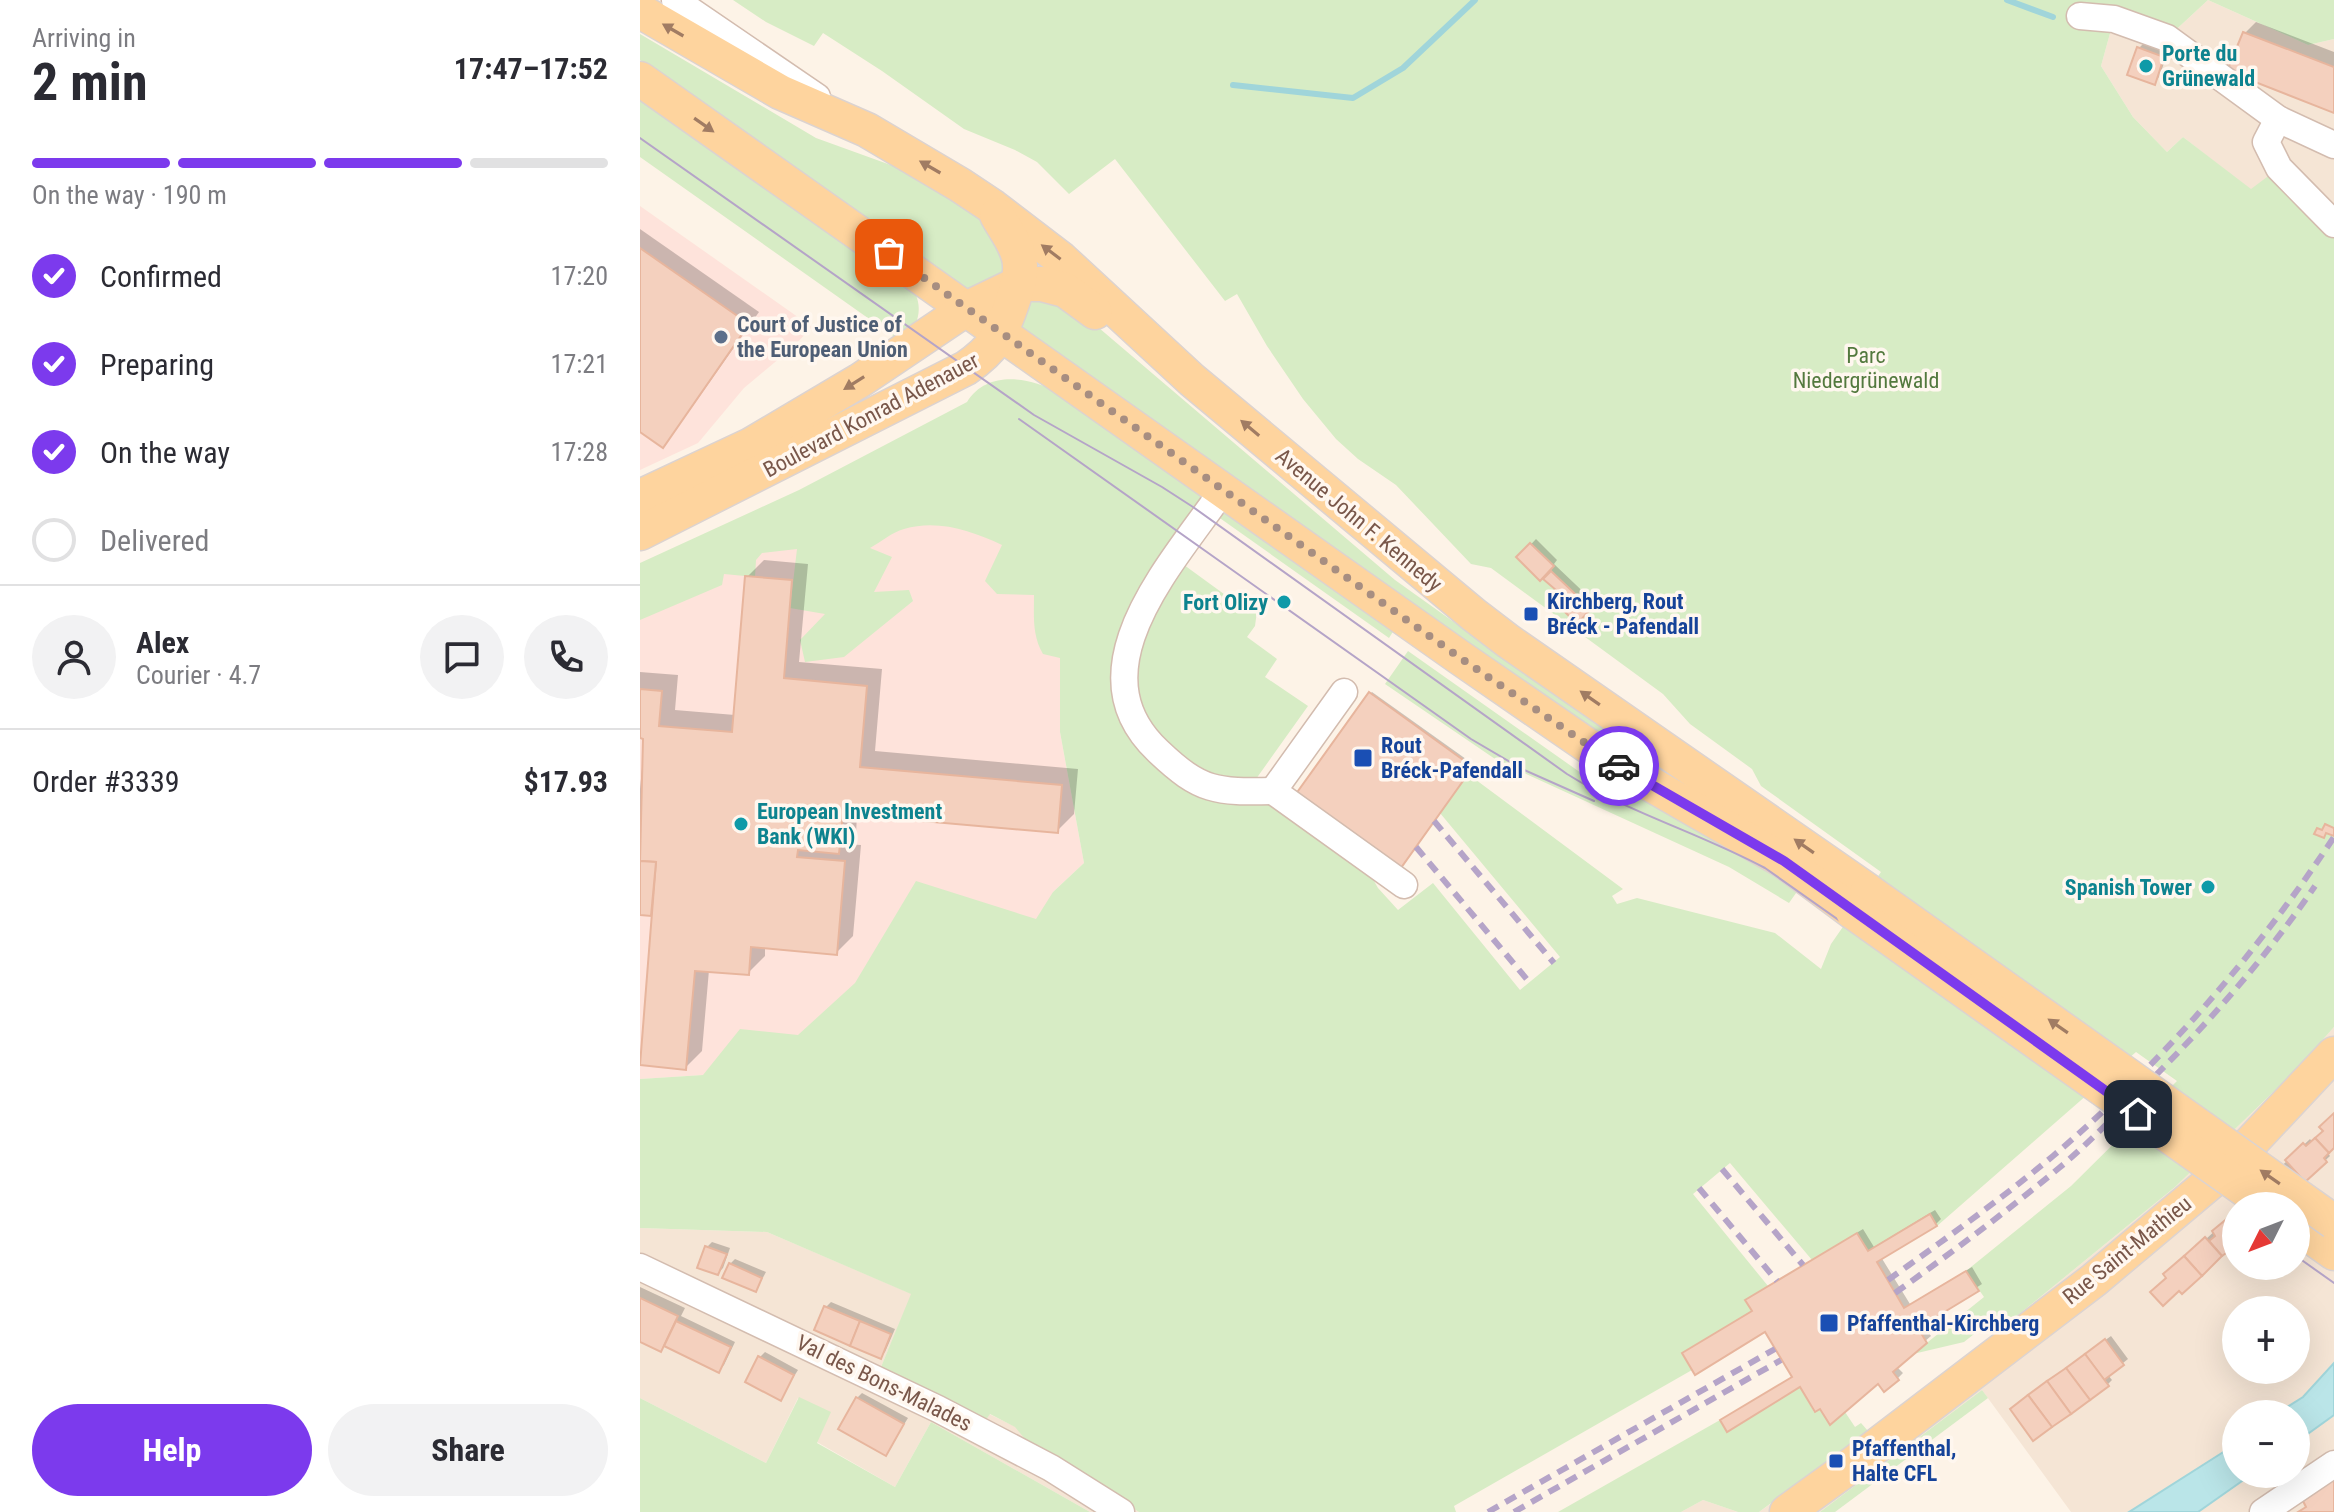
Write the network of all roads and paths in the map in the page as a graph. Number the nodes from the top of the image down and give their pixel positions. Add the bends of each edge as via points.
1 (675, 0) edge
2 (640, 11) edge
3 (2080, 16) dead end
4 (640, 79) edge
5 (2278, 119) junction
6 (867, 130) junction
7 (2334, 145) edge
8 (993, 207) junction
9 (2334, 224) edge
10 (1018, 284) junction
11 (966, 309) junction
12 (1002, 335) junction
13 (1192, 380) junction
14 (1223, 490) junction
15 (640, 497) edge
16 (640, 533) edge
17 (1344, 692) dead end
18 (1273, 791) junction
19 (1404, 885) dead end
20 (1861, 901) junction
21 (2334, 1054) edge
22 (2249, 1192) edge
23 (2334, 1222) edge
24 (2310, 1236) edge
25 (2334, 1253) edge
26 (640, 1267) edge
27 (2334, 1464) edge
28 (1121, 1512) edge
29 (1787, 1512) edge
30 (2263, 1512) edge

1 - 6 street, Avenue John F. Kennedy
6 -> 2 main road, Avenue John F. Kennedy via 780,92
3 - 5 street via 2114,19 2167,38
4 -> 11 main road, Avenue John F. Kennedy
5 - 7 street
5 - 9 street via 2266,142 2279,168
8 -> 6 main road, Avenue John F. Kennedy
8 - 10 main road via 1017,251
13 -> 8 main road, Avenue John F. Kennedy via 1061,259
10 - 11 main road, Boulevard Konrad Adenauer
10 - 12 main road, Boulevard Konrad Adenauer
10 - 13 main road via 1065,290
11 - 12 main road, Avenue John F. Kennedy
11 -> 15 main road, Boulevard Konrad Adenauer via 751,445
12 - 14 main road, Avenue John F. Kennedy
12 - 16 main road, Boulevard Konrad Adenauer via 966,368
20 -> 13 main road, Avenue John F. Kennedy via 1508,641
14 - 18 street via 1143,611 1128,644 1124,694 1145,739 1203,786 1226,792
14 - 20 main road, Avenue John F. Kennedy via 1607,759
17 - 18 street
18 - 19 street
20 - 22 main road, bridge
23 -> 20 main road, bridge
21 - 29 main road, Rue Saint-Mathieu via 2226,1169 2154,1230
24 - 25 main road
26 - 28 street, Val des Bons-Malades via 938,1409 1051,1468
27 - 30 street

